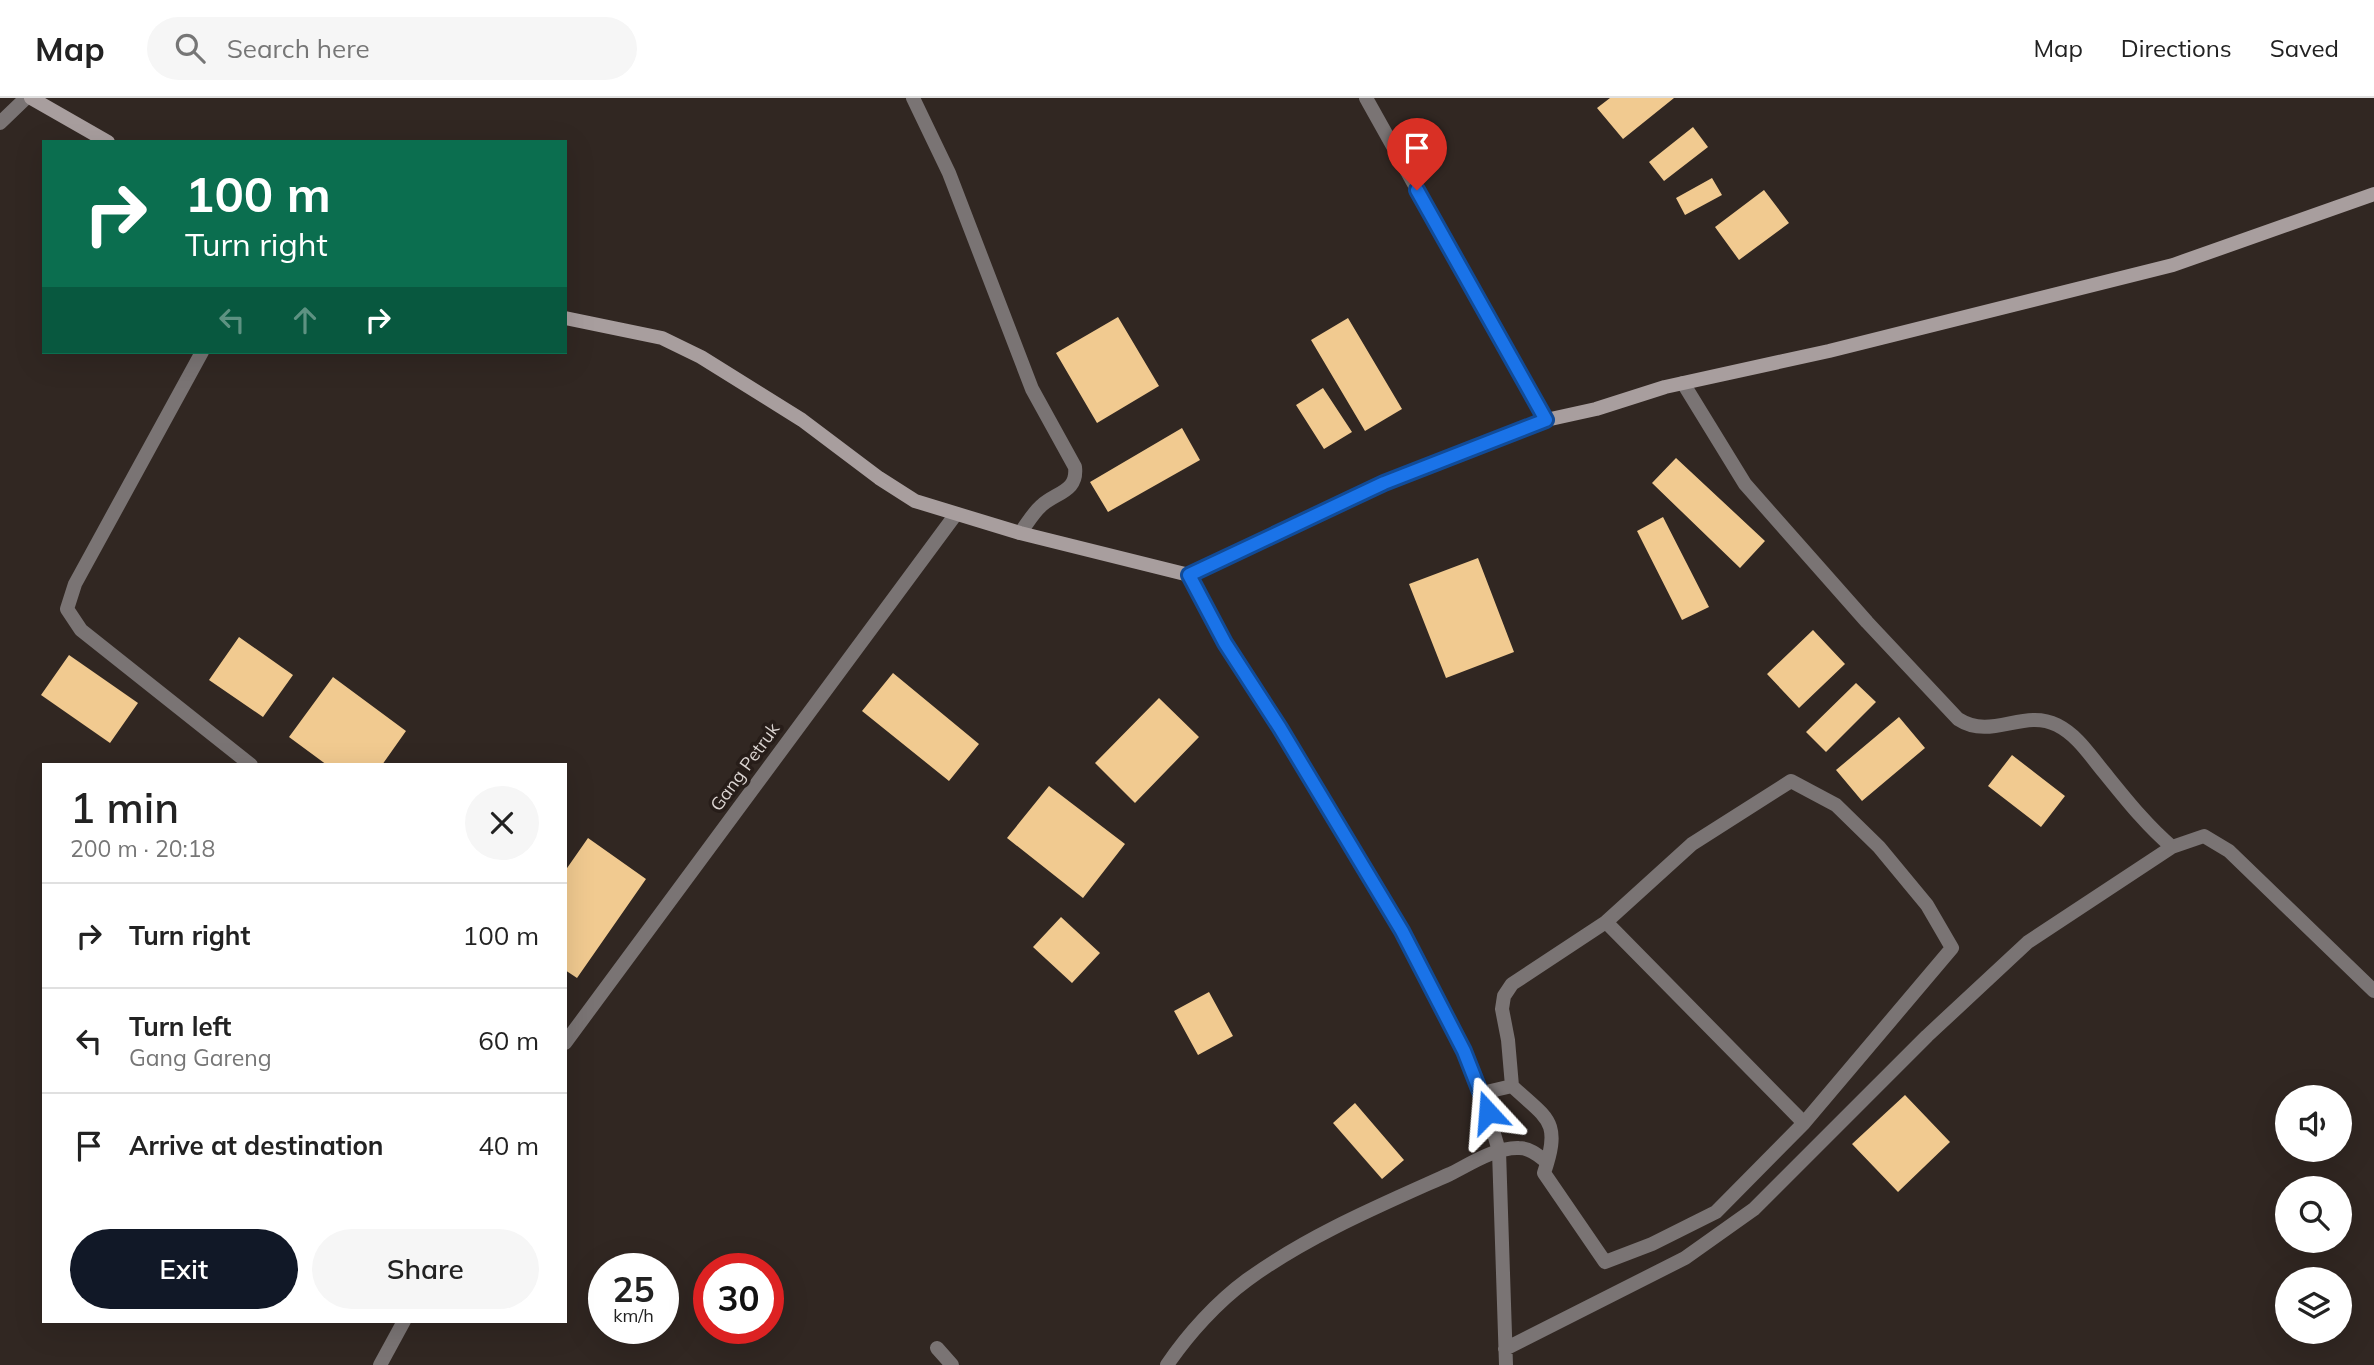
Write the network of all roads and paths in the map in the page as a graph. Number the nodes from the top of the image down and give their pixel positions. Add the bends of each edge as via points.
1 (29, 98) edge
2 (913, 98) edge
3 (1366, 98) edge
4 (0, 123) edge
5 (104, 140) edge
6 (2374, 194) edge
7 (567, 318) edge
8 (201, 354) edge
9 (1683, 383) junction
10 (1546, 420) junction
11 (956, 514) junction
12 (1020, 533) junction
13 (1189, 575) junction
14 (248, 763) edge
15 (2172, 847) junction
16 (1606, 922) junction
17 (2374, 991) edge
18 (567, 1040) edge
19 (1511, 1086) junction
20 (1482, 1093) junction
21 (1804, 1124) junction
22 (1499, 1152) junction
23 (1547, 1162) junction
24 (403, 1323) edge
25 (937, 1348) dead end
26 (1505, 1349) junction
27 (380, 1365) edge
28 (953, 1365) edge
29 (1167, 1365) edge
30 (1506, 1365) edge

1 - 4 street
1 - 5 street
2 - 12 street via 949,173 1032,389 1075,467 1071,486 1041,506
3 - 10 street
6 - 9 street via 2173,265
7 - 11 street via 662,338 701,357 802,420 915,501
8 - 14 street via 75,584 66,609 81,630
9 - 10 street
9 - 15 street via 1745,484 1958,719 1983,729 2037,718 2057,725 2076,738 2154,832
10 - 13 street via 1384,483
11 - 12 street
11 - 18 street, Gang Petruk
12 - 13 street
13 - 20 street via 1225,643 1402,931
15 - 17 street via 2204,836 2230,851
15 - 26 street via 2028,942 1754,1209 1685,1258
16 - 19 street via 1512,984 1504,996
16 - 21 street
16 - 21 street via 1692,844 1791,781 1836,805 1879,847 1927,905 1952,948
19 - 20 street
19 - 23 street via 1550,1121
20 - 22 street
21 - 23 street via 1716,1212 1605,1262 1544,1173
22 - 23 street via 1520,1148
22 - 26 street
22 - 29 street via 1381,1205 1301,1246 1246,1281 1206,1318
24 - 27 street
25 - 28 street
26 - 30 street

